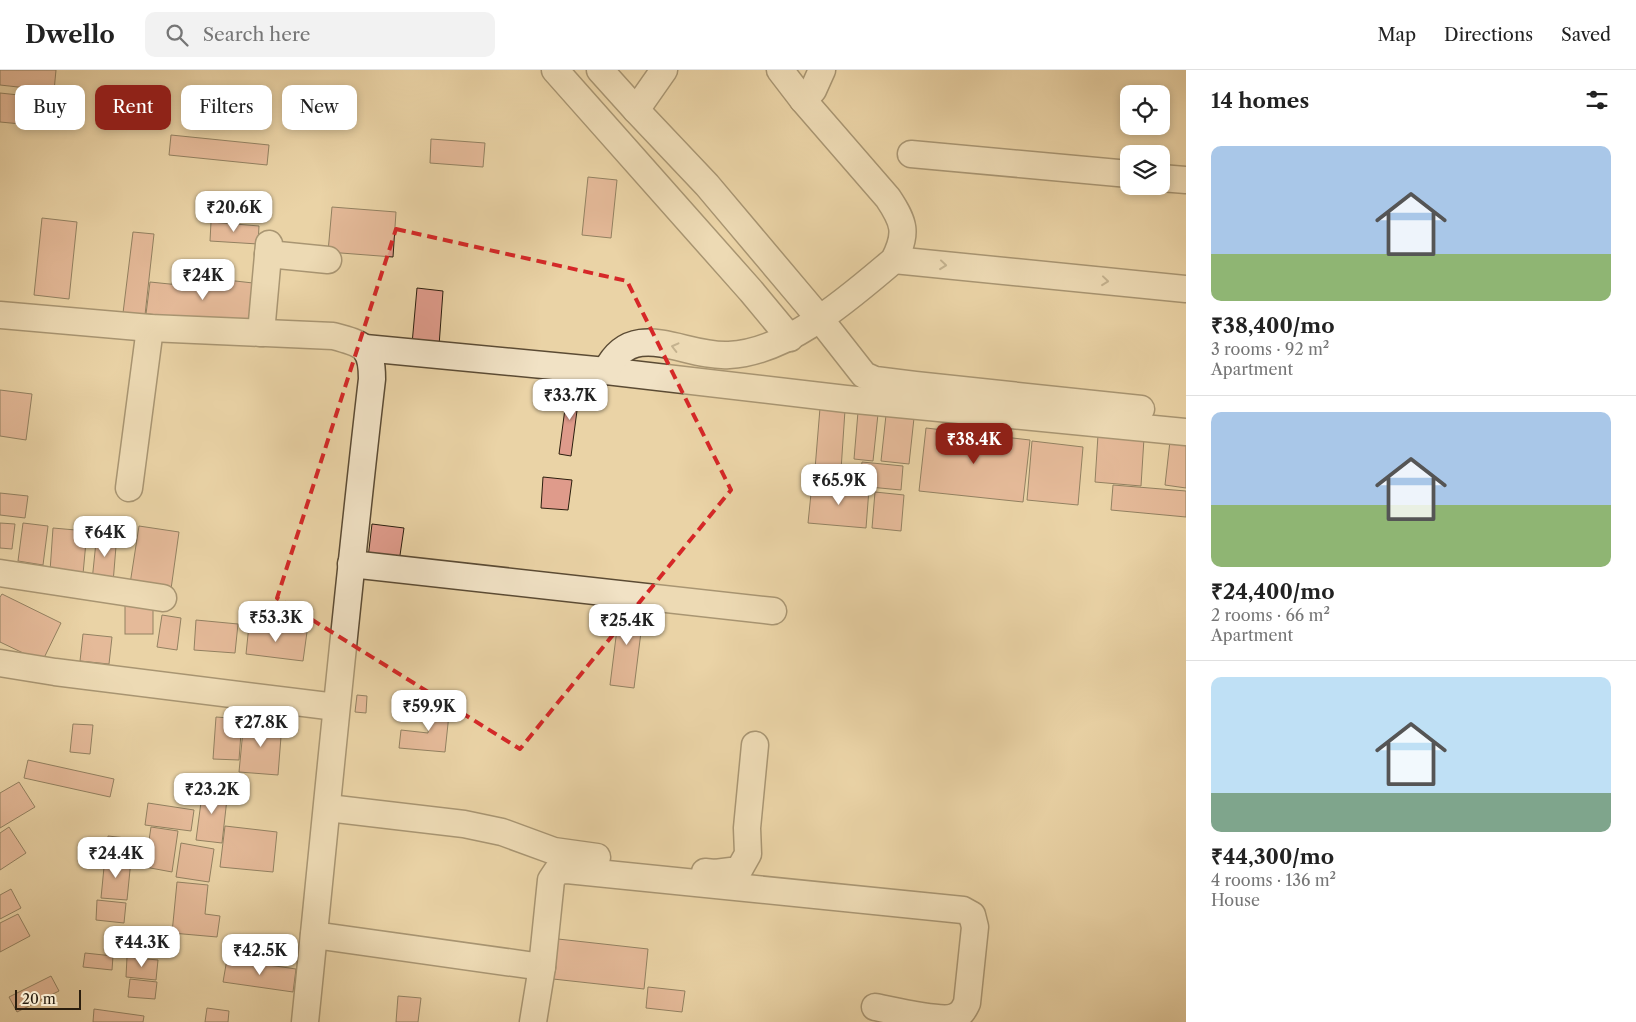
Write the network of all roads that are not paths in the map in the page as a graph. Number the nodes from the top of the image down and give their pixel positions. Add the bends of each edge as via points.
1 (556, 70) edge
2 (600, 70) edge
3 (664, 70) edge
4 (780, 70) edge
5 (822, 70) edge
6 (803, 100) junction
7 (636, 110) junction
8 (911, 154) dead end
9 (1120, 173) edge
10 (1170, 179) edge
11 (1186, 180) edge
12 (328, 260) dead end
13 (894, 260) junction
14 (1186, 289) edge
15 (0, 316) edge
16 (820, 319) junction
17 (150, 328) junction
18 (261, 333) junction
19 (790, 338) junction
20 (365, 348) junction
21 (614, 362) junction
22 (1186, 414) edge
23 (1186, 432) edge
24 (129, 488) dead end
25 (351, 564) junction
26 (0, 573) edge
27 (163, 598) dead end
28 (773, 611) dead end
29 (0, 663) edge
30 (336, 707) junction
31 (755, 745) dead end
32 (328, 808) junction
33 (314, 936) junction
34 (542, 967) junction
35 (875, 1007) dead end
36 (305, 1022) edge
37 (533, 1022) edge

1 - 19 street
2 - 7 street
3 - 7 street
4 - 6 street
5 - 6 street via 813,90
6 - 13 street via 900,215 904,232 901,248
7 - 16 street via 707,185
8 - 9 street
10 - 11 street
12 - 18 street via 268,249
13 -> 14 street
13 - 16 street
15 - 17 street
16 - 19 street
16 - 22 street via 864,375 875,380
17 - 18 street
17 - 24 street
18 - 20 street via 333,336
19 - 21 street via 775,355 754,367 729,370 638,358
20 - 21 street
20 - 25 street via 372,362 372,380
21 - 23 street via 836,398
25 - 28 street
25 - 30 street
26 - 27 street
29 - 30 street
30 - 32 street
31 - 32 street via 747,828 748,854 739,870 715,873 554,851 502,832 464,824
32 - 33 street
33 - 34 street
33 - 36 street
34 - 35 street via 551,880 557,871 963,910 972,915 975,927 967,1002 962,1012 953,1018 940,1018
34 - 37 street

